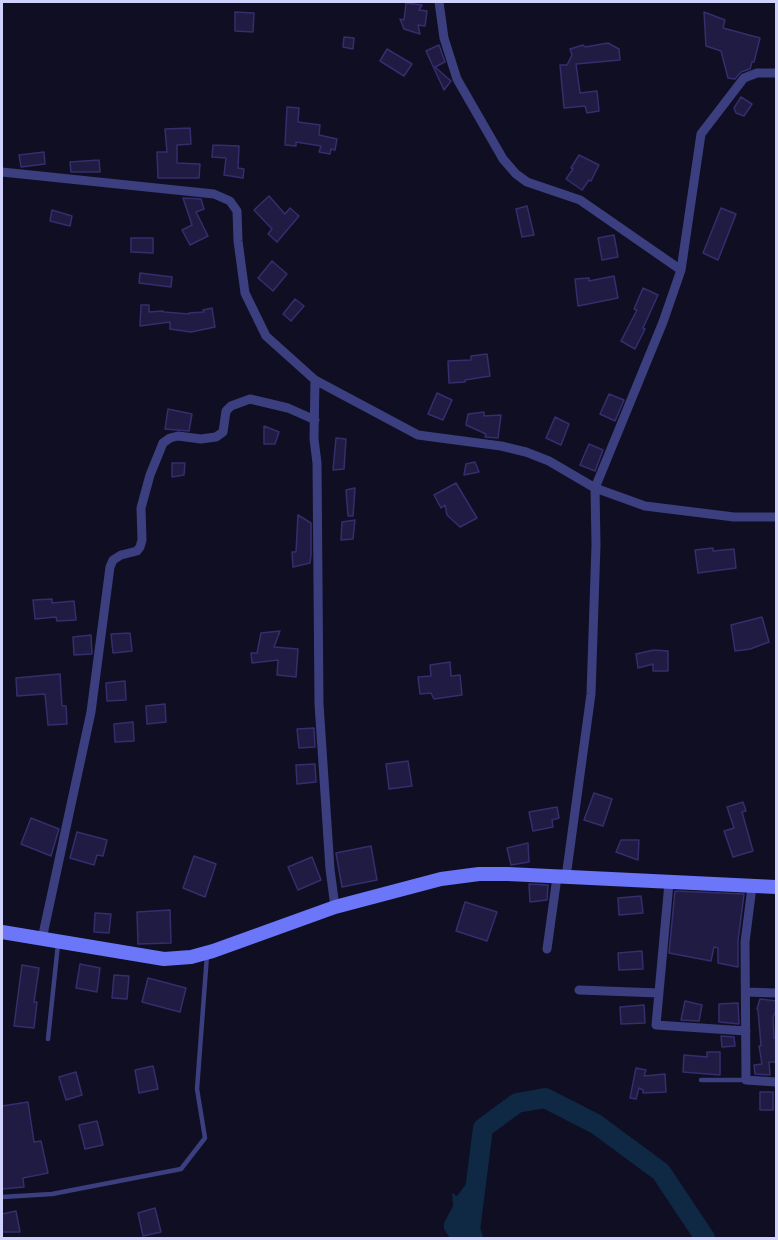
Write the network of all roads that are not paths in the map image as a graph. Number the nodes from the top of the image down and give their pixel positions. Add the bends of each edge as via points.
1 (439, 2) edge
2 (777, 73) edge
3 (2, 172) edge
4 (681, 270) junction
5 (315, 380) junction
6 (315, 420) junction
7 (595, 488) junction
8 (777, 517) edge
9 (561, 877) junction
10 (669, 883) junction
11 (752, 887) junction
12 (777, 887) edge
13 (335, 907) junction
14 (2, 932) edge
15 (42, 939) junction
16 (58, 942) junction
17 (547, 949) dead end
18 (207, 952) junction
19 (579, 990) dead end
20 (746, 992) junction
21 (659, 993) junction
22 (777, 993) edge
23 (746, 1031) junction
24 (48, 1039) dead end
25 (701, 1080) dead end
26 (746, 1080) junction
27 (777, 1082) edge
28 (2, 1197) edge

1 - 4 street via 444,38 457,78 503,159 516,174 527,182 588,204
2 - 4 street via 744,78 701,134
3 - 5 street via 214,195 230,201 237,210 245,292 266,336
4 - 7 street
5 - 6 street
5 - 7 street via 418,435 526,452
6 - 13 street via 319,704
6 - 15 street via 288,408 250,399 226,411 223,432 216,437 178,436 163,443 141,508 140,546 137,551 113,560 110,567 91,712
7 - 8 street via 645,506 734,517
7 - 9 street via 591,694
9 - 10 street
9 - 13 street via 479,874
9 - 17 street
10 - 11 street
10 - 21 street
11 - 12 street
11 - 20 street via 745,942
13 - 18 street
14 - 15 street
15 - 16 street
16 - 18 street via 164,959
16 - 24 lane
18 - 28 lane via 197,1089 205,1138 181,1169 52,1194
19 - 21 street
20 - 22 street
20 - 23 street
21 - 23 street via 656,1025
23 - 26 street
25 - 26 lane
26 - 27 street

